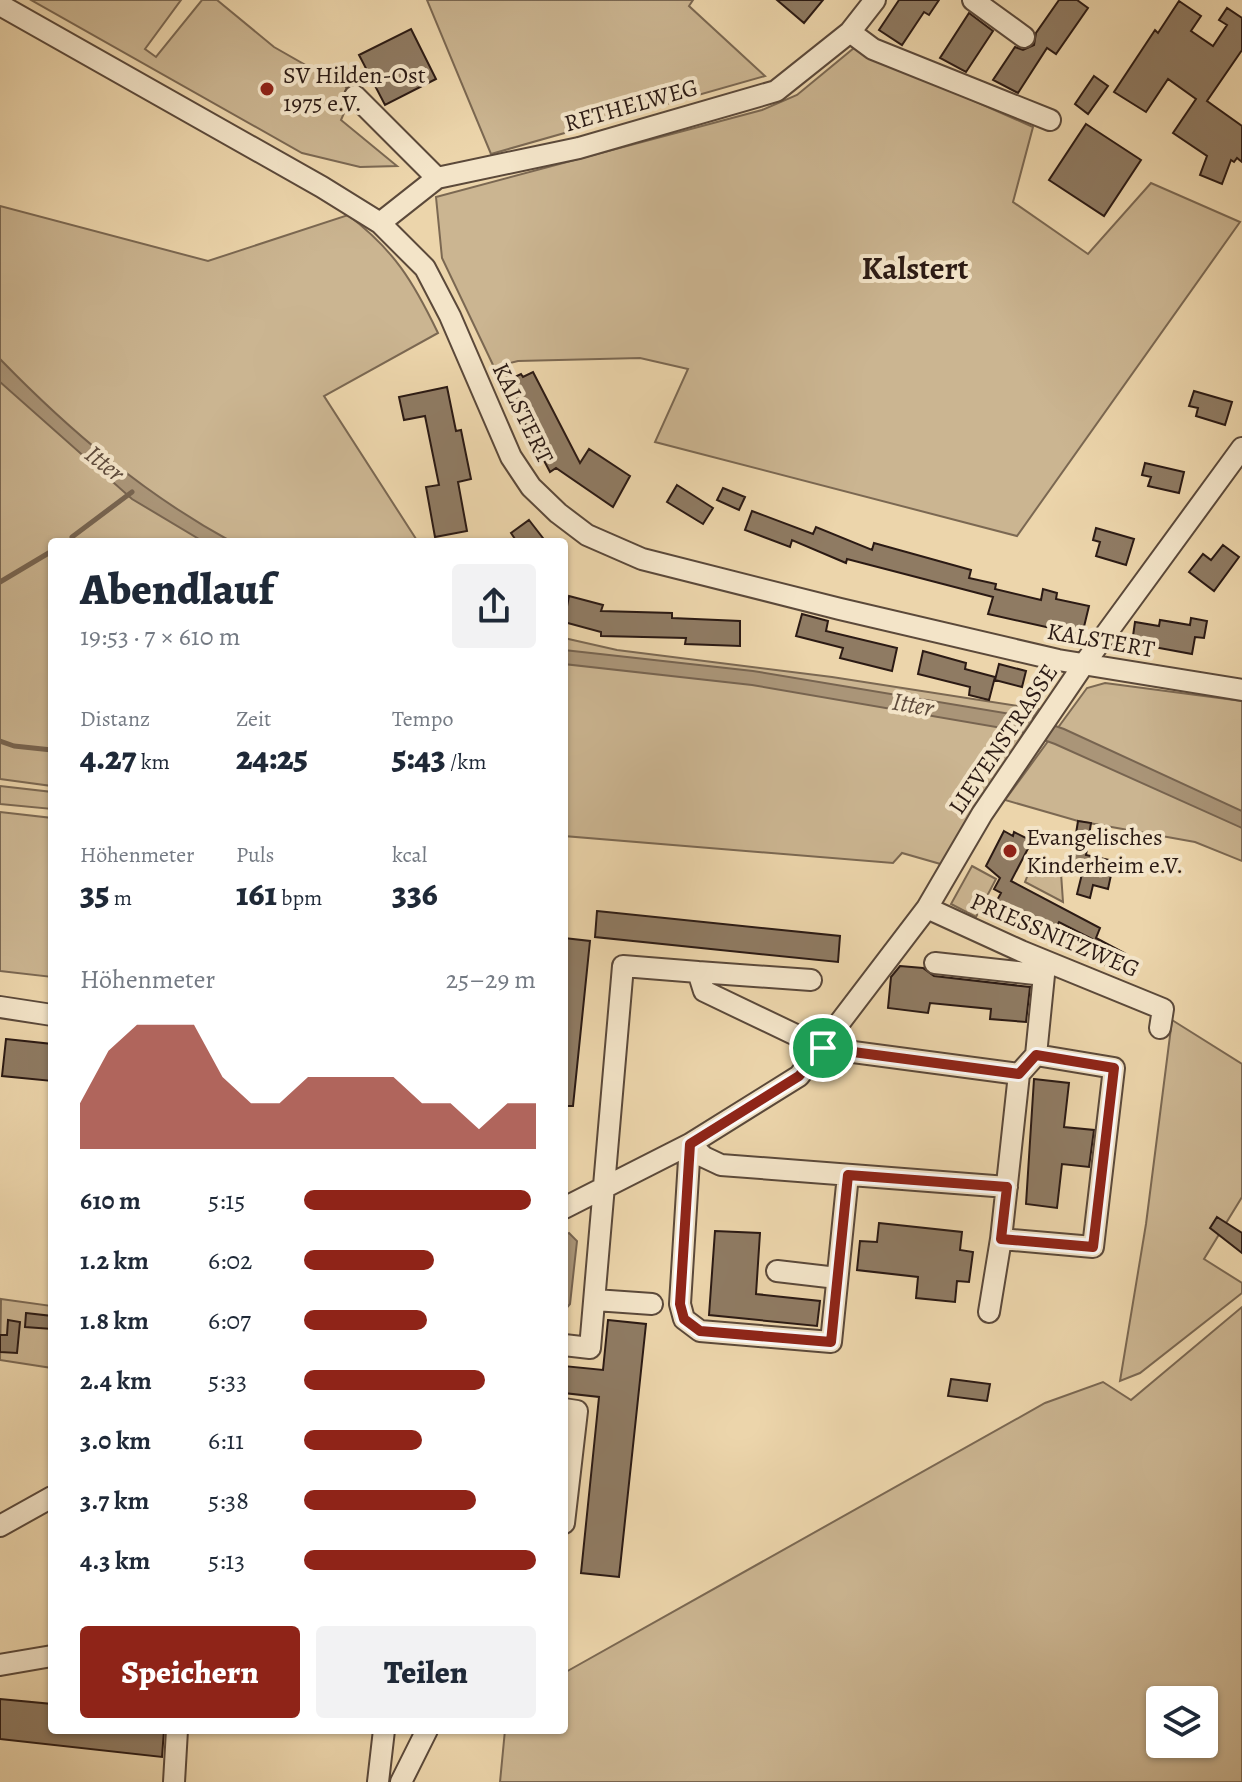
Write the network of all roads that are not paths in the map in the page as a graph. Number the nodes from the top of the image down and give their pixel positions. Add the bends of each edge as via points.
1 (875, 0) edge
2 (973, 0) edge
3 (0, 5) edge
4 (850, 32) junction
5 (1024, 37) dead end
6 (355, 96) dead end
7 (1050, 120) dead end
8 (437, 178) junction
9 (380, 223) junction
10 (1242, 448) edge
11 (1084, 664) junction
12 (1242, 690) edge
13 (927, 908) junction
14 (935, 963) dead end
15 (698, 972) junction
16 (811, 980) dead end
17 (0, 1007) edge
18 (48, 1014) edge
19 (1162, 1018) dead end
20 (823, 1048) junction
21 (1036, 1055) junction
22 (1019, 1074) junction
23 (690, 1144) junction
24 (848, 1175) junction
25 (606, 1185) junction
26 (1007, 1187) junction
27 (568, 1206) edge
28 (1001, 1239) junction
29 (777, 1271) dead end
30 (837, 1278) junction
31 (595, 1300) junction
32 (652, 1304) dead end
33 (989, 1312) dead end
34 (568, 1345) edge
35 (568, 1410) edge
36 (568, 1489) edge
37 (48, 1499) edge
38 (0, 1526) edge
39 (48, 1657) edge
40 (0, 1665) edge
41 (177, 1734) edge
42 (384, 1734) edge
43 (425, 1734) edge
44 (174, 1782) edge
45 (378, 1782) edge
46 (401, 1782) edge

1 - 4 street, RETHELWEG
2 - 5 street
3 - 9 street, KALSTERT
4 - 7 street via 873,49
4 - 8 street, RETHELWEG via 776,91 579,148
6 - 8 street
8 - 9 street, RETHELWEG
9 - 11 street, KALSTERT via 425,268 511,457 531,487 587,535 642,559
10 - 11 street, LIEVENSTRASSE
11 - 12 street, KALSTERT
11 - 13 street, LIEVENSTRASSE via 982,814
13 - 19 street, PRIESSNITZWEG via 1037,953
13 - 20 street, LIEVENSTRASSE
14 - 21 street via 1044,975
15 - 16 street
15 - 20 street via 704,991
15 - 25 street via 623,966
17 - 18 street
20 - 22 street
20 - 23 street, LIEVENSTRASSE via 799,1076
21 - 22 street
21 - 28 street via 1114,1068 1093,1247
22 - 26 street
23 - 24 street via 721,1165
23 - 25 street, LIEVENSTRASSE
23 - 30 street via 680,1304 684,1319 700,1331 831,1342
24 - 26 street
24 - 30 street
25 - 27 street, LIEVENSTRASSE
25 - 31 street
26 - 28 street
28 - 33 street
29 - 30 street
31 - 32 street
31 - 34 street via 590,1348
35 - 36 street via 577,1411
37 - 38 street
39 - 40 street
41 - 44 street
42 - 45 street
43 - 46 street

